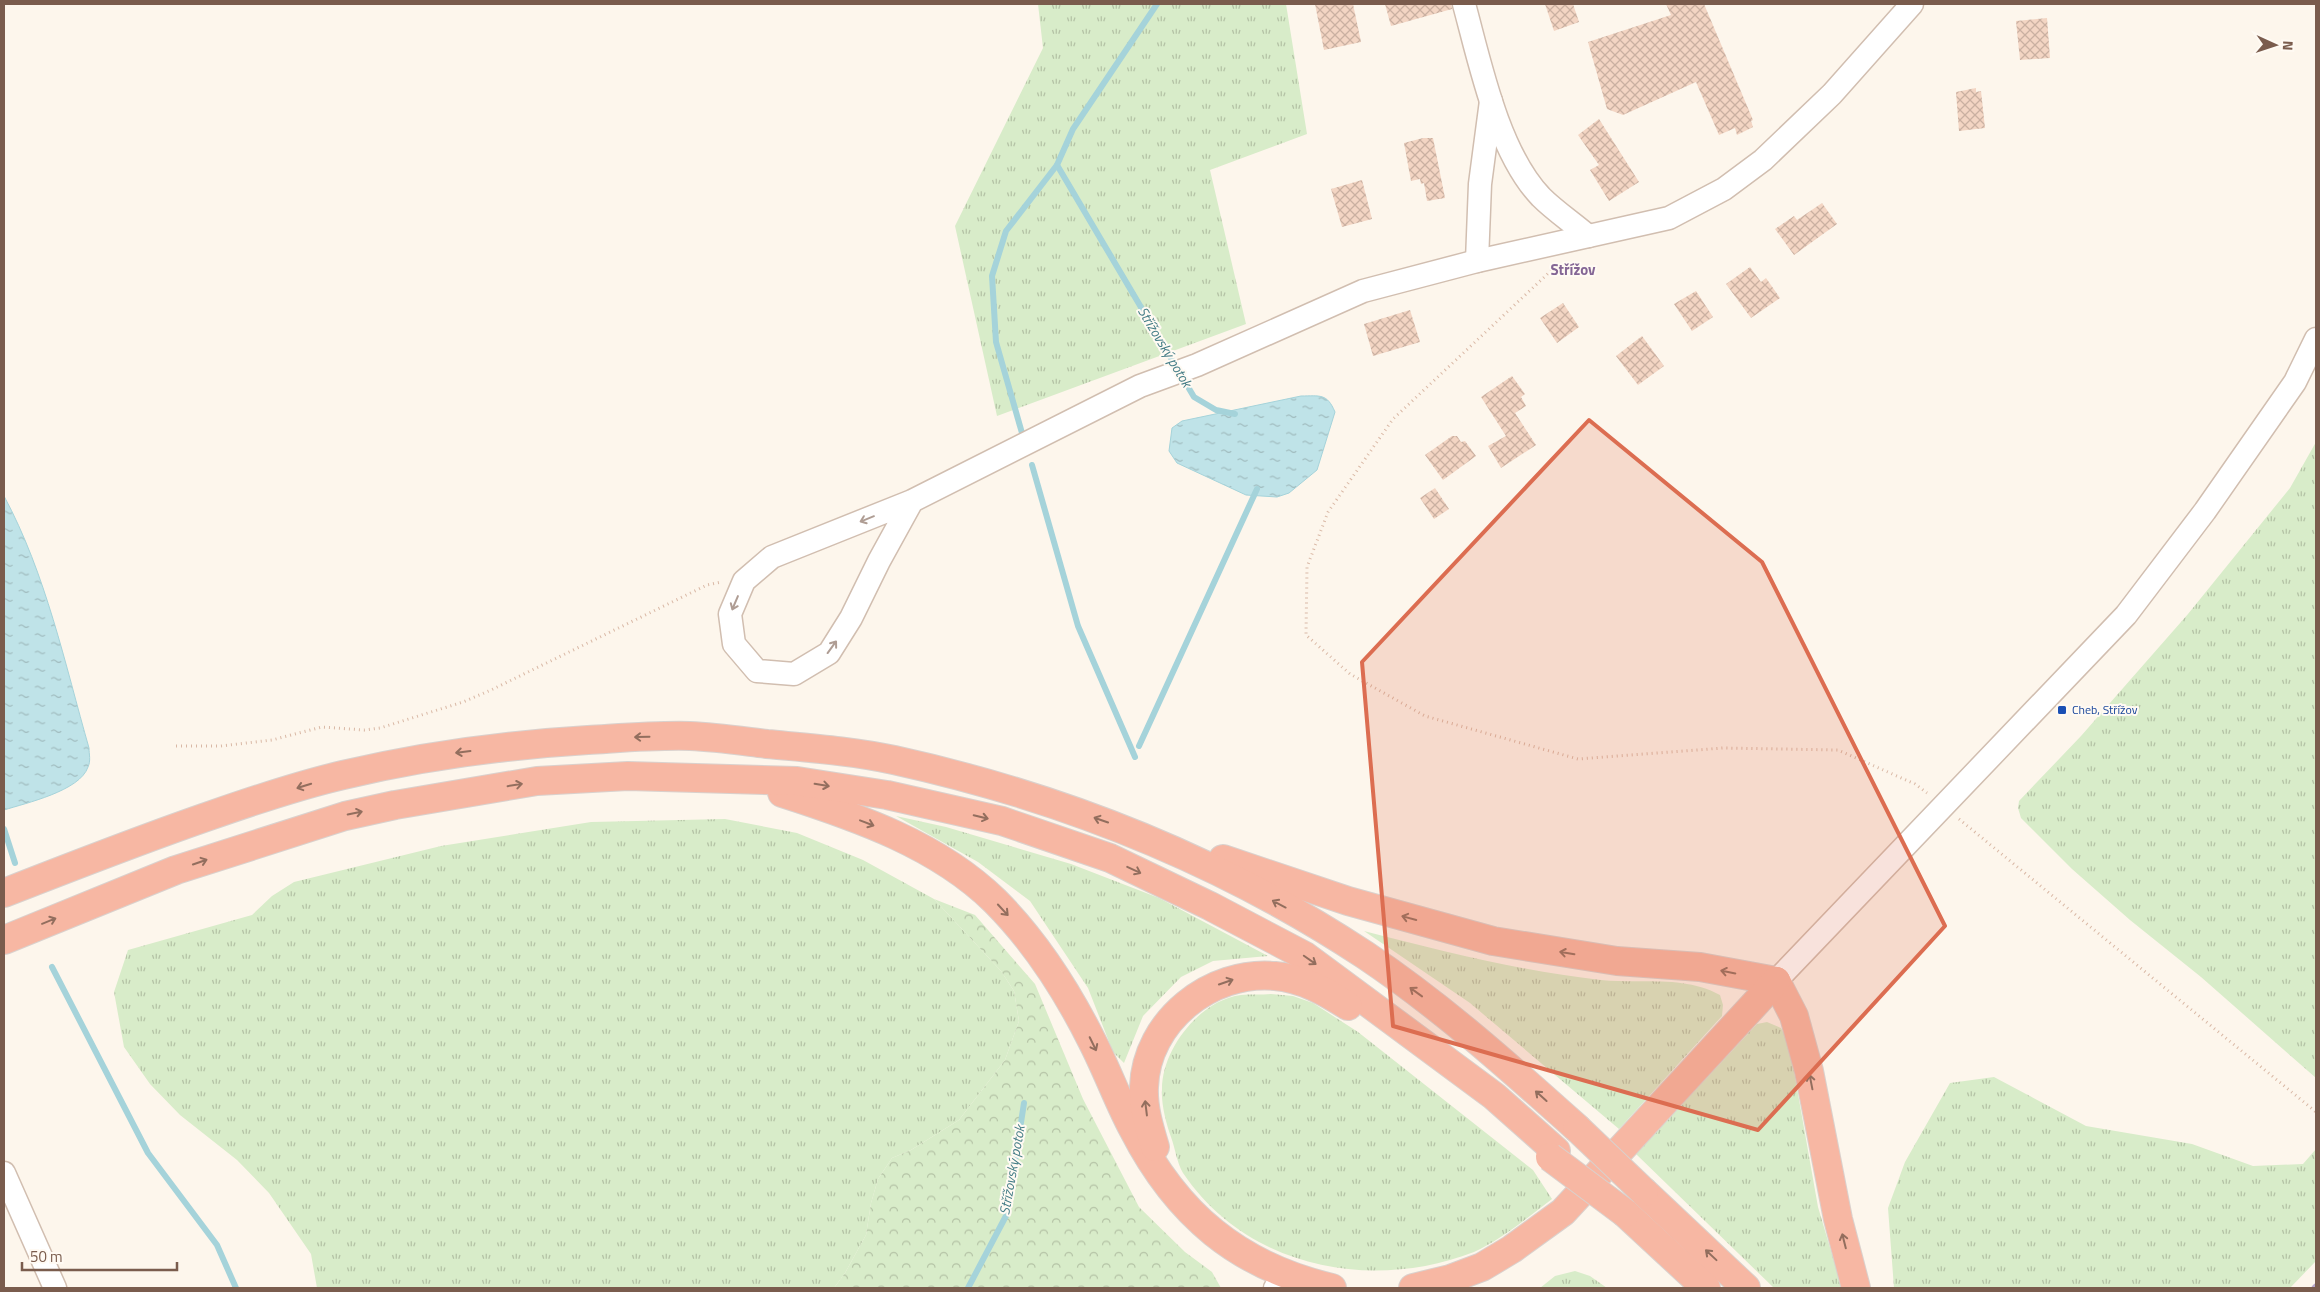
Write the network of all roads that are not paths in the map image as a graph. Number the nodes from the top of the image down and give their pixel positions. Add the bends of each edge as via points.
1 (1464, 4) edge
2 (1912, 4) edge
3 (1491, 100) junction
4 (1588, 236) junction
5 (1477, 261) junction
6 (2316, 338) edge
7 (912, 501) junction
8 (738, 778) junction
9 (1127, 829) junction
10 (118, 848) junction
11 (4, 879) edge
12 (4, 893) edge
13 (4, 940) edge
14 (1776, 981) junction
15 (1553, 1154) junction
16 (4, 1173) edge
17 (1195, 1215) junction
18 (1280, 1282) edge
19 (55, 1288) edge
20 (1332, 1288) edge
21 (1413, 1288) edge
22 (1706, 1288) edge
23 (1746, 1288) edge
24 (1856, 1288) edge

1 - 3 street
2 - 4 street via 1832,94 1763,160 1724,189 1669,218
3 - 4 street via 1516,162 1541,197
3 - 5 street via 1480,184
4 - 5 street
5 - 7 street via 1363,291 1197,365 1140,386
6 - 14 street via 2295,382 2126,615
7 -> 7 street via 772,557 744,581 730,614 734,644 756,671 794,674 829,653 851,618
13 -> 8 highway via 176,870 345,816 429,798 537,781 628,776
8 -> 15 highway via 797,781 887,795 1002,821 1110,858 1305,956 1494,1096
8 -> 17 highway via 814,803 900,837 936,856 994,900 1019,928 1070,1000 1133,1130 1165,1182
9 -> 10 highway via 1008,789 890,759 691,736 534,743 385,766 245,804
14 -> 9 highway via 1700,967 1617,961 1493,941 1348,901
23 -> 9 highway, bridge via 1577,1128 1438,1008 1307,919
10 - 11 highway
10 - 12 highway
14 - 21 highway via 1563,1212 1512,1250 1482,1267
24 -> 14 highway via 1838,1218 1809,1071 1794,1016
17 -> 15 highway via 1155,1148 1146,1112 1144,1086 1149,1060 1159,1036 1188,1002 1208,989 1256,976 1298,980 1347,1006
15 - 22 highway, bridge via 1625,1213
16 - 19 street
17 - 18 highway
18 - 20 highway

